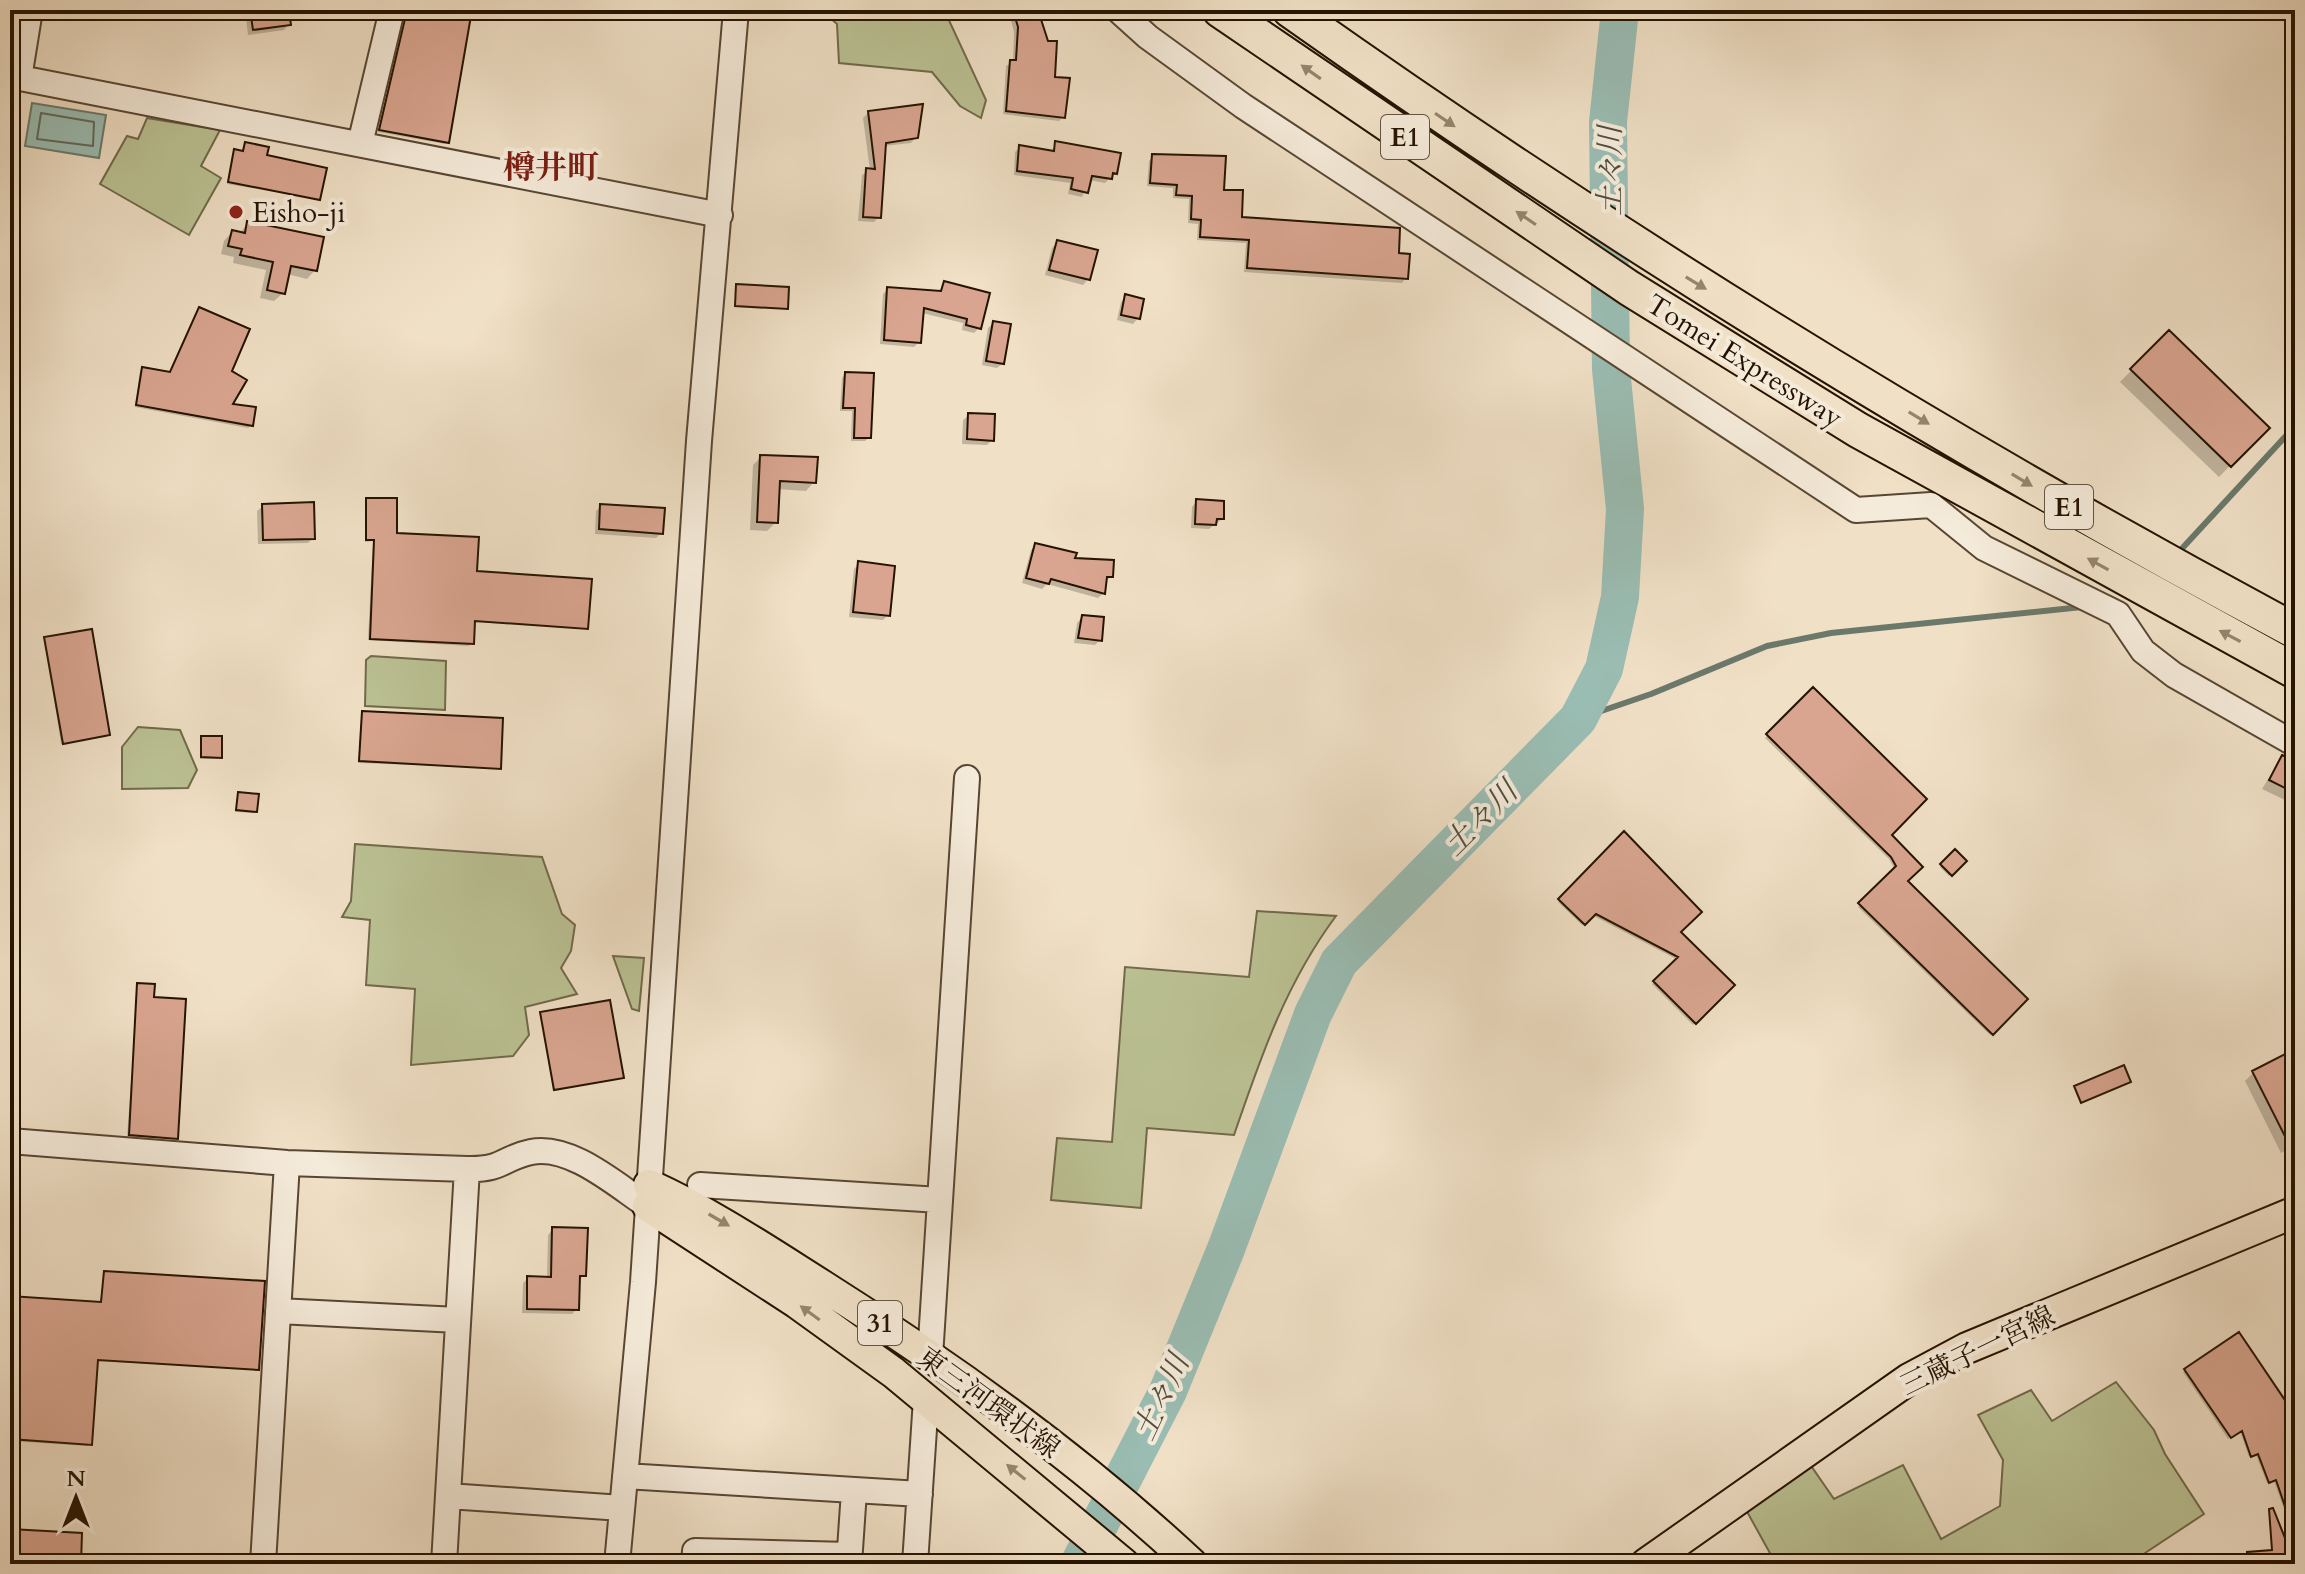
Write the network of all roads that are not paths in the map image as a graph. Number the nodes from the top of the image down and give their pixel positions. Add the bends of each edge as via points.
1 (30, 10) edge
2 (392, 10) edge
3 (736, 10) edge
4 (1118, 10) edge
5 (1220, 10) edge
6 (1290, 10) edge
7 (14, 77) edge
8 (360, 144) junction
9 (720, 215) junction
10 (2295, 631) edge
11 (2295, 671) edge
12 (2295, 744) edge
13 (967, 778) dead end
14 (10, 1141) edge
15 (287, 1163) junction
16 (467, 1169) junction
17 (700, 1185) dead end
18 (648, 1196) junction
19 (940, 1200) junction
20 (2295, 1212) edge
21 (278, 1311) junction
22 (458, 1320) junction
23 (930, 1357) junction
24 (926, 1399) junction
25 (625, 1476) junction
26 (854, 1491) junction
27 (920, 1494) junction
28 (448, 1496) junction
29 (622, 1508) junction
30 (1118, 1559) edge
31 (849, 1560) edge
32 (263, 1564) edge
33 (444, 1564) edge
34 (617, 1564) edge
35 (694, 1564) edge
36 (915, 1564) edge
37 (1192, 1564) edge
38 (1646, 1564) edge

1 - 7 street
2 - 8 street
3 - 9 street
4 - 12 street via 1243,106 1856,510 1931,505 1984,548 2118,614 2143,651 2174,675
11 -> 5 highway, Tomei Expressway / E1 via 1858,430 1629,288
6 -> 10 highway, Tomei Expressway / E1 via 1630,243 1955,440
7 - 8 street
8 - 9 street
9 - 18 street via 699,441
13 - 19 street
14 - 15 street
15 - 16 street
15 - 21 street
16 - 18 street via 493,1170 542,1151 576,1161
16 - 22 street
17 - 19 street
18 -> 23 main road, 東三河環状線 / 31 via 725,1224
24 -> 18 main road, 東三河環状線 / 31
18 - 25 street
19 - 23 street
20 - 38 main road, 三蔵子一宮線 via 1967,1348 1909,1379
21 - 22 street
21 - 32 street
22 - 28 street
23 - 37 main road, 東三河環状線 / 31 via 1140,1516
24 - 27 street
30 -> 24 main road, 東三河環状線 / 31
25 - 26 street
25 - 29 street
26 - 27 street
26 - 31 street
27 - 36 street
28 - 29 street
28 - 33 street
29 - 34 street
31 - 35 street via 695,1551

